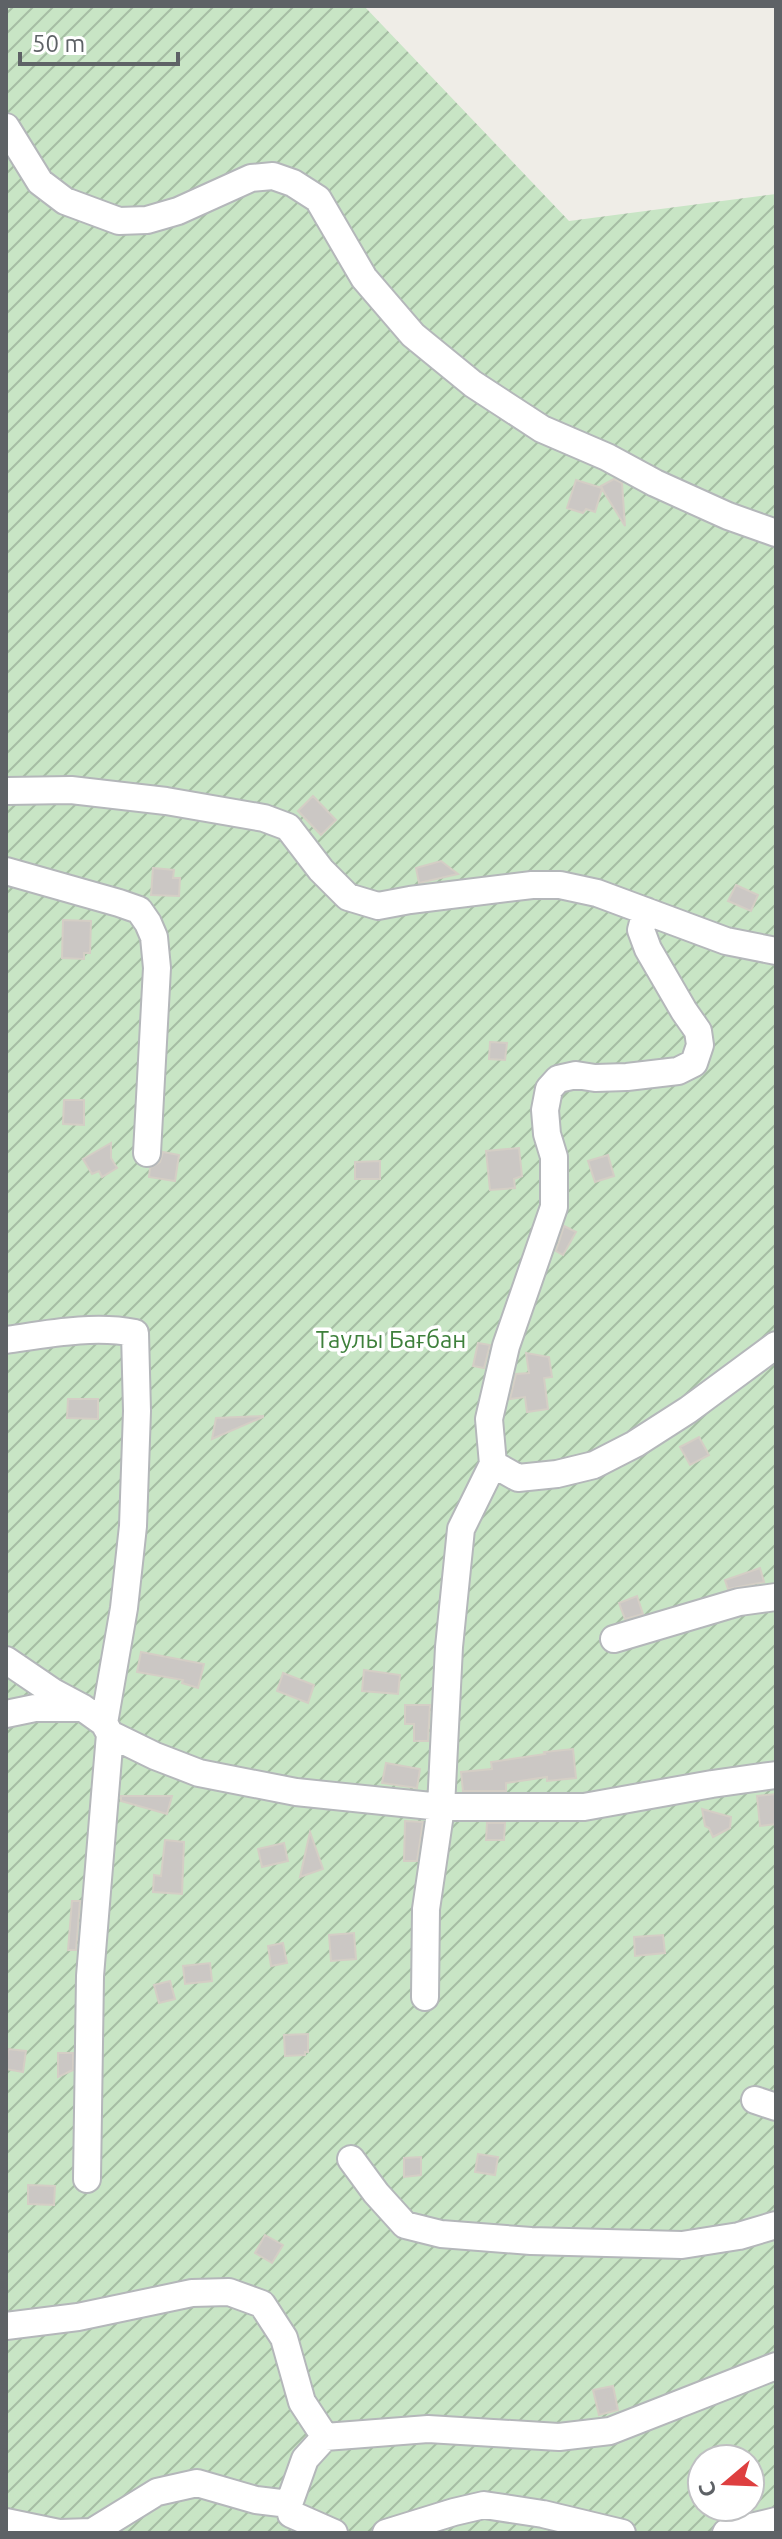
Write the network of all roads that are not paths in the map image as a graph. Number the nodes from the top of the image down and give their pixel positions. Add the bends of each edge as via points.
1 (6, 127) edge
2 (776, 533) edge
3 (6, 791) edge
4 (6, 871) edge
5 (646, 911) junction
6 (776, 951) edge
7 (147, 1153) dead end
8 (6, 1340) edge
9 (776, 1345) edge
10 (493, 1464) junction
11 (776, 1597) edge
12 (614, 1639) dead end
13 (6, 1660) edge
14 (6, 1714) edge
15 (99, 1721) junction
16 (776, 1775) edge
17 (441, 1807) junction
18 (425, 1997) dead end
19 (351, 2159) dead end
20 (87, 2179) dead end
21 (776, 2225) edge
22 (6, 2326) edge
23 (776, 2366) edge
24 (325, 2437) junction
25 (289, 2504) junction
26 (776, 2521) edge
27 (6, 2522) edge
28 (92, 2532) edge
29 (334, 2533) edge
30 (386, 2533) edge
31 (622, 2533) edge
32 (726, 2533) edge

1 - 2 street via 40,182 65,201 119,221 178,211 251,178 273,176 293,183 318,199 364,278 413,335 473,384 542,429
3 - 5 street via 71,790 264,818 288,827 348,897 378,906 560,885
4 - 7 street via 139,910 148,923 157,968
5 - 6 street via 726,941
5 - 10 street via 641,930 648,949 698,1031 700,1045 694,1063 678,1071 576,1075 558,1079 549,1089 545,1110 554,1157 554,1207 506,1346 489,1419
8 - 15 street via 91,1330 135,1333 133,1526 124,1608
9 - 10 street via 688,1410 594,1465 518,1478
10 - 17 street via 461,1529
11 - 12 street via 739,1602
13 - 15 street
14 - 15 street via 35,1708
15 - 17 street via 155,1756 199,1773 296,1792
15 - 20 street
16 - 17 street via 584,1807
17 - 18 street via 426,1909
19 - 21 street via 405,2225 441,2234 682,2245
22 - 24 street via 192,2293 229,2292 262,2304 284,2338 302,2402
23 - 24 street via 610,2431 559,2437 428,2429
24 - 25 street via 305,2459
25 - 28 street via 197,2483 157,2492
25 - 29 street via 291,2514
26 - 32 street
27 - 28 street via 59,2533
30 - 31 street via 484,2505

